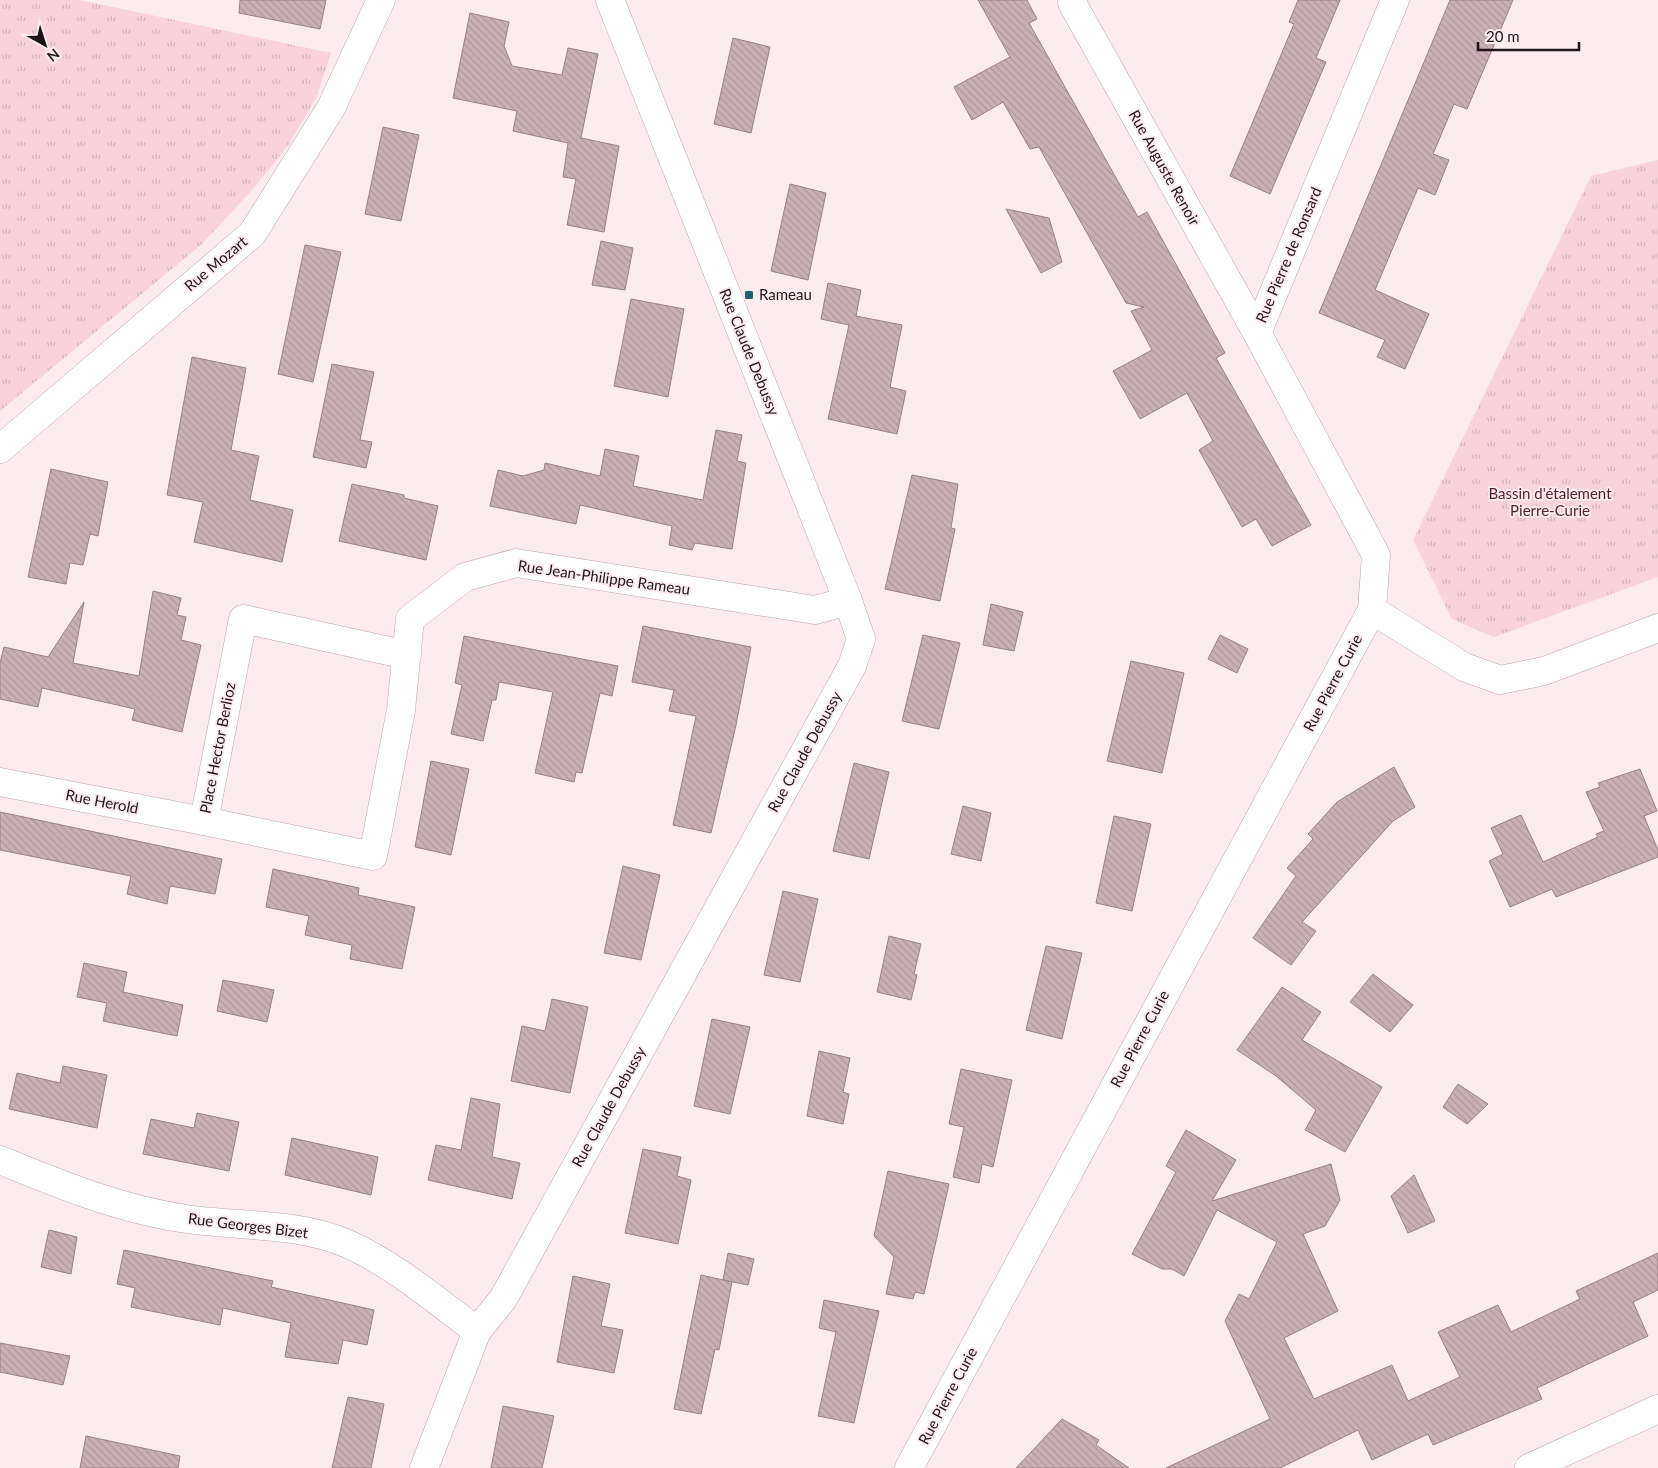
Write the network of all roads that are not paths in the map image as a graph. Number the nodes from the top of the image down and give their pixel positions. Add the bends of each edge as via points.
1 (381, 0) edge
2 (610, 0) edge
3 (1395, 0) edge
4 (1071, 1) edge
5 (1257, 333) junction
6 (0, 449) edge
7 (1376, 555) joint
8 (848, 601) junction
9 (1372, 610) junction
10 (1658, 628) edge
11 (407, 655) junction
12 (0, 782) edge
13 (204, 821) junction
14 (0, 1160) edge
15 (477, 1331) junction
16 (1658, 1409) edge
17 (424, 1468) edge
18 (909, 1468) edge
19 (1529, 1468) edge

1 - 6 street, Rue Mozart via 331,108 252,234
2 - 8 street, Rue Claude Debussy
3 - 5 street, Rue Pierre de Ronsard
4 - 5 street, Rue Auguste Renoir
5 - 7 street, Rue Pierre de Ronsard
7 - 9 street, Rue Pierre Curie
8 - 11 street, Rue Jean-Philippe Rameau via 815,610 516,563 465,577 410,619
8 - 15 street, Rue Claude Debussy via 861,639 852,666 508,1290
9 - 10 street via 1464,668 1500,680 1544,671
9 - 18 street, Rue Pierre Curie
11 - 13 street, Place Hector Berlioz via 243,619
11 - 13 street, Place Hector Berlioz via 373,856
12 - 13 street, Rue Herold
14 - 15 street, Rue Georges Bizet via 79,1192 133,1208 187,1219 286,1228 348,1244
15 - 17 street, Rue Claude Debussy
16 - 19 street

